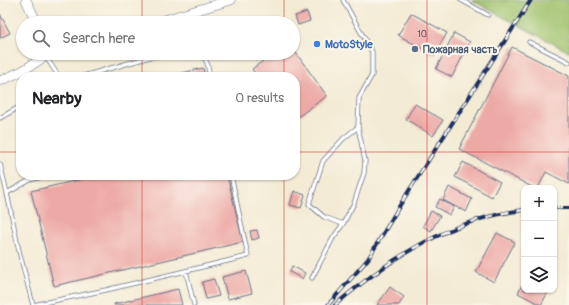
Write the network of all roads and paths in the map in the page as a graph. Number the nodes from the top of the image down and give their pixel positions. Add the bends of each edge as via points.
1 (26, 0) edge
2 (230, 0) edge
3 (343, 0) edge
4 (461, 0) edge
5 (488, 15) dead end
6 (34, 16) edge
7 (177, 16) edge
8 (529, 42) dead end
9 (39, 60) edge
10 (52, 60) edge
11 (140, 60) edge
12 (206, 60) edge
13 (569, 62) edge
14 (20, 72) edge
15 (57, 72) edge
16 (98, 72) edge
17 (209, 72) edge
18 (16, 74) edge
19 (0, 81) edge
20 (16, 109) edge
21 (0, 118) edge
22 (358, 127) junction
23 (0, 164) edge
24 (30, 180) edge
25 (232, 180) edge
26 (7, 192) junction
27 (343, 224) junction
28 (186, 271) junction
29 (312, 278) dead end
30 (194, 305) edge

1 - 6 street
2 - 7 street
3 - 22 lane via 372,52 372,75 360,98
4 - 5 lane
8 - 13 lane
9 - 14 street
10 - 15 lane
11 - 16 lane
12 - 17 lane
18 - 19 street
20 - 21 lane
22 - 27 lane via 365,161 364,173 354,203
22 - 27 lane via 323,161 308,204 324,217
23 - 26 lane
24 - 26 lane
25 - 28 lane via 248,256
26 - 28 lane via 33,305
27 - 29 lane
28 - 30 lane

